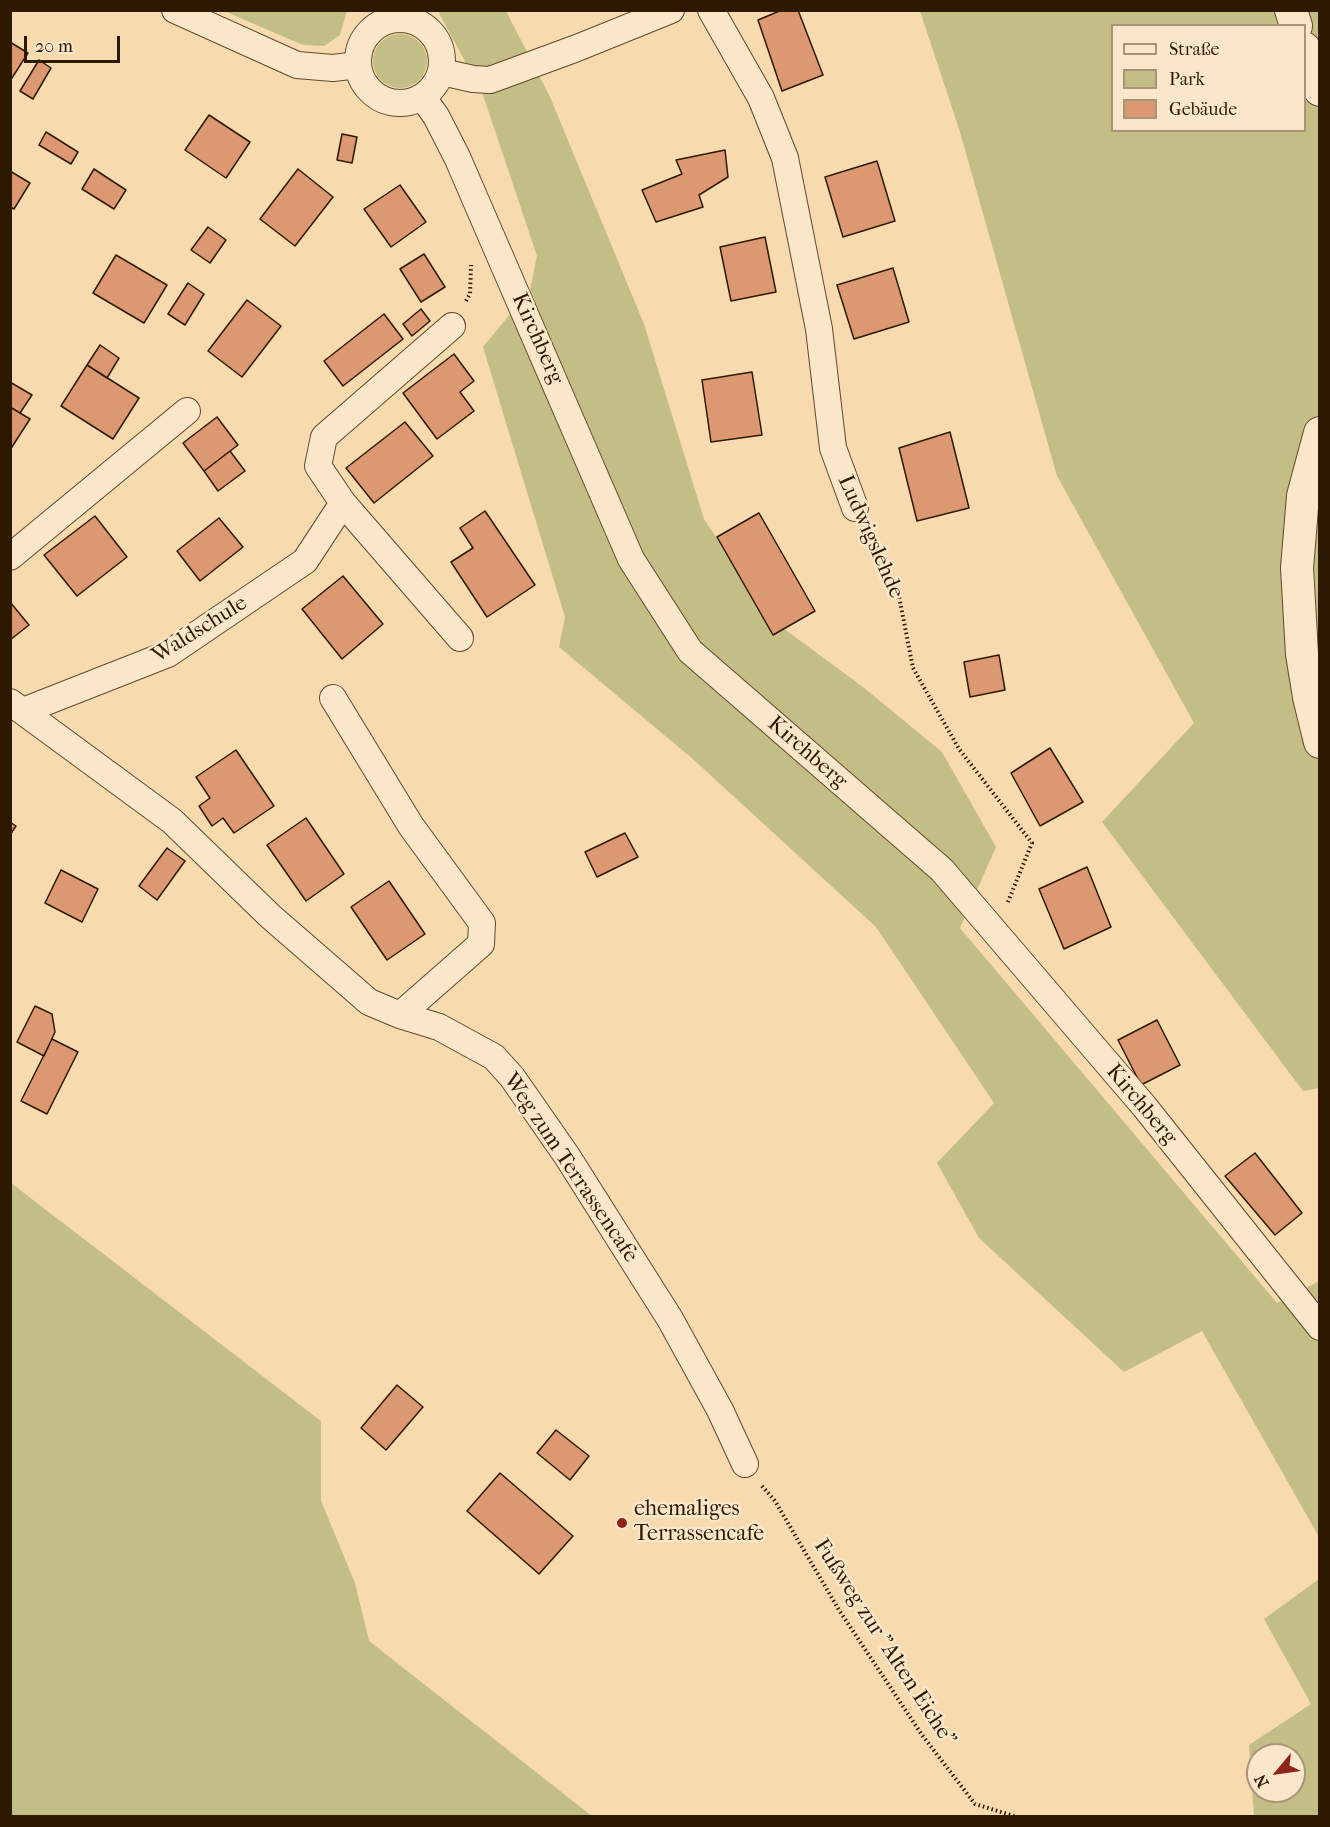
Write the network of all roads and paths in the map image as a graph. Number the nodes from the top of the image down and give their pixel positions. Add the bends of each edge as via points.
1 (175, 10) edge
2 (671, 10) edge
3 (711, 10) edge
4 (374, 18) edge
5 (1306, 51) edge
6 (358, 65) junction
7 (442, 72) junction
8 (1320, 90) edge
9 (423, 98) junction
10 (453, 326) dead end
11 (187, 411) dead end
12 (1320, 433) edge
13 (343, 503) junction
14 (855, 508) joint
15 (10, 557) edge
16 (460, 638) dead end
17 (333, 698) dead end
18 (16, 706) edge
19 (1320, 742) edge
20 (996, 933) junction
21 (400, 1015) junction
22 (1320, 1327) edge
23 (745, 1464) joint
24 (1014, 1816) edge

1 - 6 street via 297,65
2 - 7 street via 490,80
3 - 14 street, Ludwigslehde via 761,98 785,158 819,329 833,448
4 - 6 street via 372,30 362,42
4 - 7 street via 402,19 425,27 440,47
5 - 8 street
6 - 9 street via 368,89 381,99 407,104
7 - 9 street
9 - 20 street, Kirchberg via 457,157 631,559 690,651 942,870
10 - 13 street via 324,437 318,466
11 - 15 street
12 - 19 street via 1303,496 1297,568 1302,654
13 - 16 street
13 - 18 street, Waldschule via 305,561 168,654
14 - 20 path, Ludwigslehde via 897,586 913,668 959,749 1032,843
17 - 21 street via 411,826 482,923 481,944
18 - 21 street, Weg zum Terrassencafe via 172,821 270,916 369,1002
20 - 22 street, Kirchberg via 1144,1106
21 - 23 street, Weg zum Terrassencafe via 439,1027 494,1057 512,1077 670,1319
23 - 24 path, Fußweg zur "Alten Eiche" via 774,1501 839,1610 922,1735 975,1804

